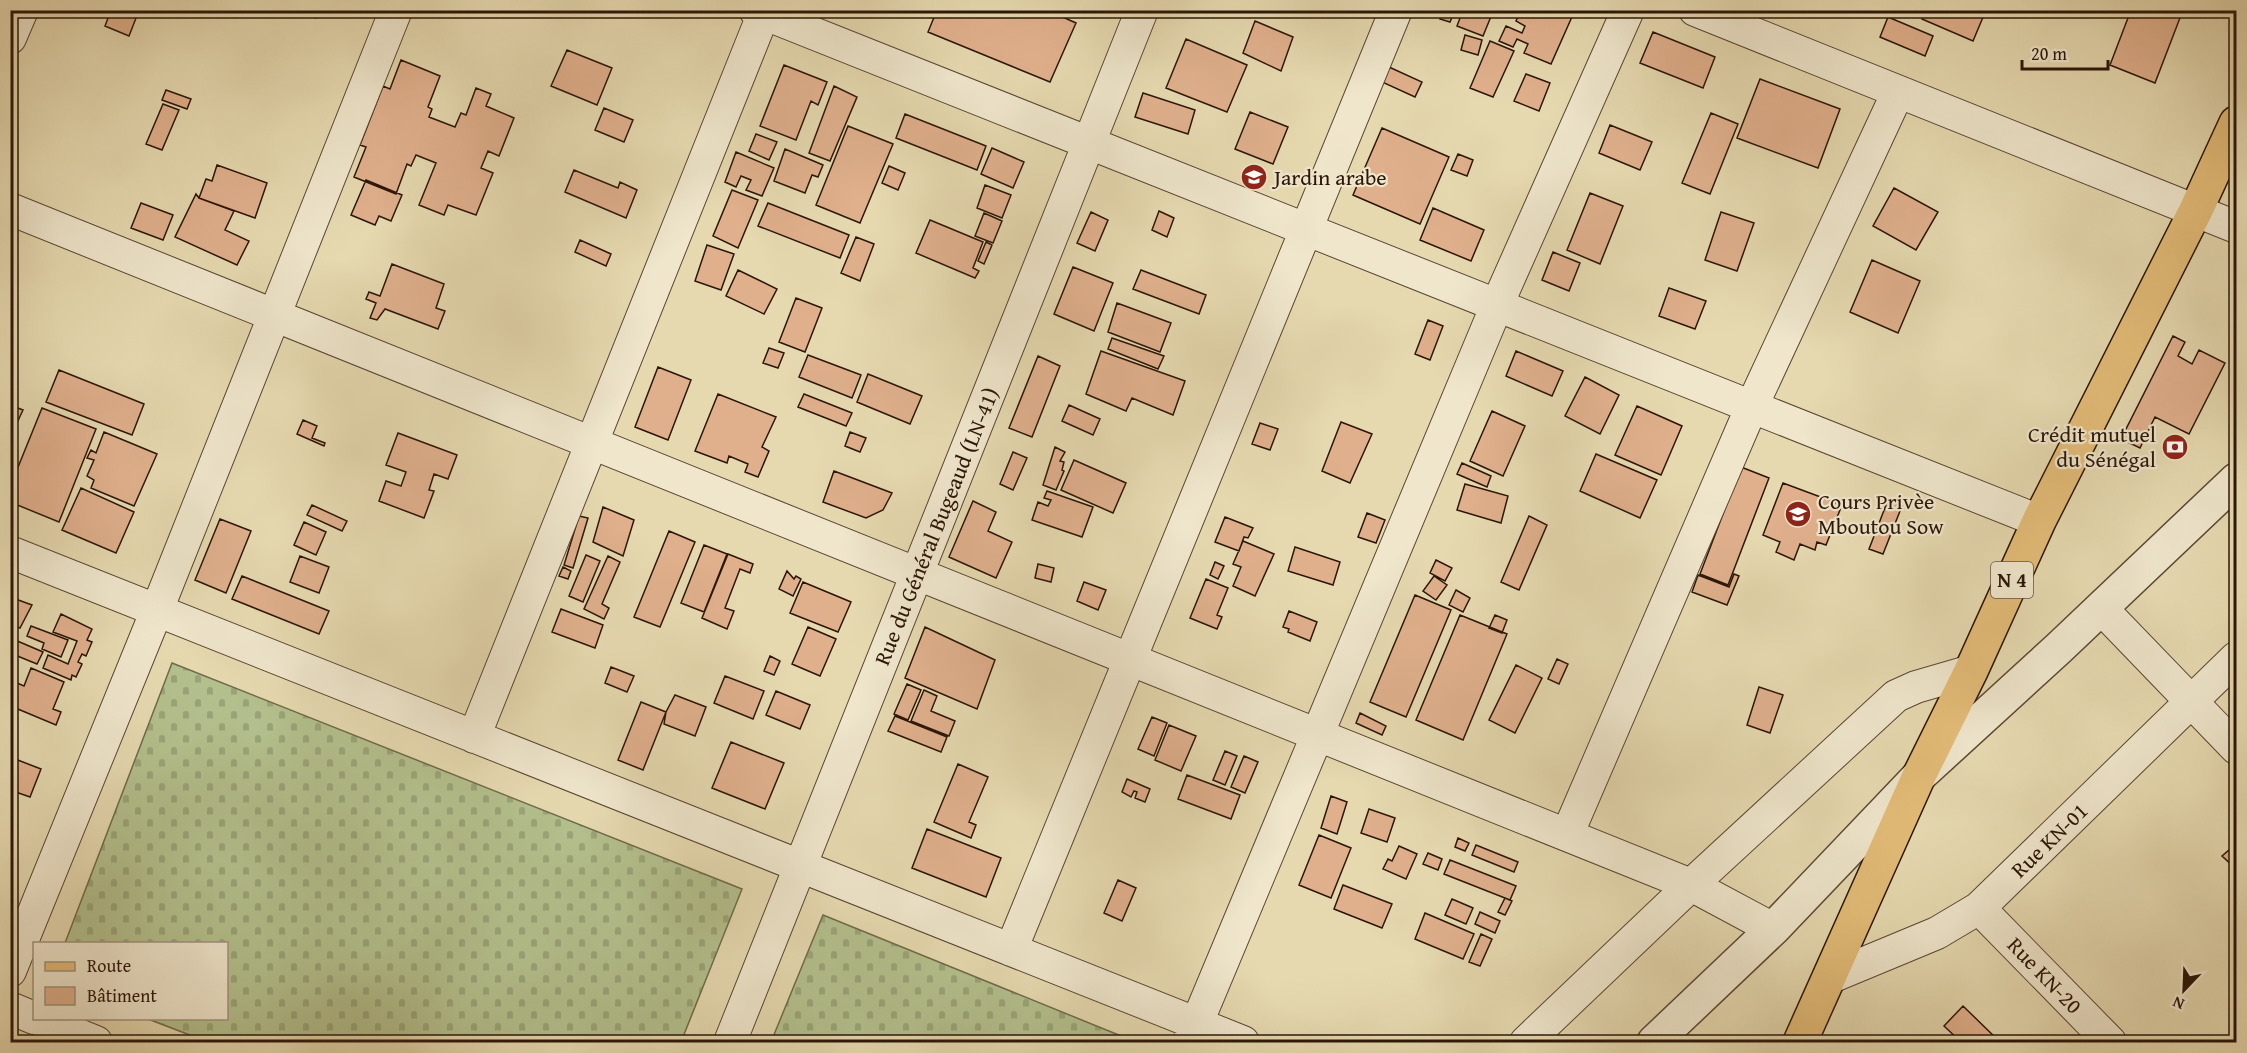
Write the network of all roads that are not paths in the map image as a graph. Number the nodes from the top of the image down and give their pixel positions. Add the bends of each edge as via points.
1 (22, 10) edge
2 (396, 10) edge
3 (1142, 10) edge
4 (1396, 10) edge
5 (1628, 10) edge
6 (1695, 10) edge
7 (761, 12) edge
8 (10, 38) edge
9 (1898, 92) junction
10 (2236, 123) edge
11 (1089, 143) junction
12 (10, 209) edge
13 (2196, 210) junction
14 (2236, 226) edge
15 (1306, 229) junction
16 (1497, 305) junction
17 (274, 315) junction
18 (1752, 406) junction
19 (592, 442) junction
20 (2236, 480) edge
21 (2039, 521) junction
22 (10, 552) edge
23 (917, 573) junction
24 (2101, 608) junction
25 (157, 610) junction
26 (2236, 658) edge
27 (1130, 659) junction
28 (1971, 671) junction
29 (2192, 702) junction
30 (1319, 735) junction
31 (474, 737) junction
32 (2236, 748) edge
33 (1919, 776) junction
34 (1567, 835) junction
35 (800, 866) junction
36 (1691, 885) junction
37 (1980, 908) junction
38 (1773, 929) junction
39 (1011, 950) junction
40 (10, 971) edge
41 (1831, 977) junction
42 (10, 1008) edge
43 (33, 1017) edge
44 (40, 1020) edge
45 (1193, 1033) edge
46 (96, 1042) edge
47 (730, 1042) edge
48 (1243, 1042) edge
49 (1526, 1042) edge
50 (1654, 1042) edge
51 (1800, 1042) edge
52 (2110, 1042) edge

1 - 8 street
2 - 17 street
3 - 11 street, Rue du Général Bugeaud (LN-41)
4 - 15 street
5 - 16 street
6 - 9 street
7 - 11 street
7 - 19 street
9 - 13 street
9 - 18 street
10 - 13 main road, N 4
11 - 15 street
11 - 23 street, Rue du Général Bugeaud (LN-41)
12 - 17 street
13 - 14 street
13 - 21 main road, N 4
15 - 16 street
15 - 27 street
16 - 18 street
16 - 30 street
17 - 19 street
17 - 25 street
18 - 21 street
18 - 34 street
19 - 23 street
19 - 31 street
20 - 24 street
21 - 28 main road, N 4
22 - 25 street
23 - 27 street
23 - 35 street, Rue du Général Bugeaud (LN-41)
24 - 29 street
24 - 33 street
25 - 31 street
25 - 40 street
26 - 29 street, Rue KN-01
27 - 30 street
27 - 39 street
28 - 33 main road, N 4
28 - 36 street via 1896,696
29 - 32 street
29 - 37 street, Rue KN-01
30 - 34 street
30 - 45 street
31 - 35 street
33 - 38 street
33 - 41 main road, N 4
34 - 36 street
35 - 39 street
35 - 47 street, Rue du Général Bugeaud (LN-41)
36 - 38 street
36 - 49 street
37 - 41 street, Rue KN-01 via 1937,933
37 - 52 street, Rue KN-20
38 - 50 street
39 - 45 street
41 - 51 main road, N 4
42 - 43 street
44 - 46 street
45 - 48 street

